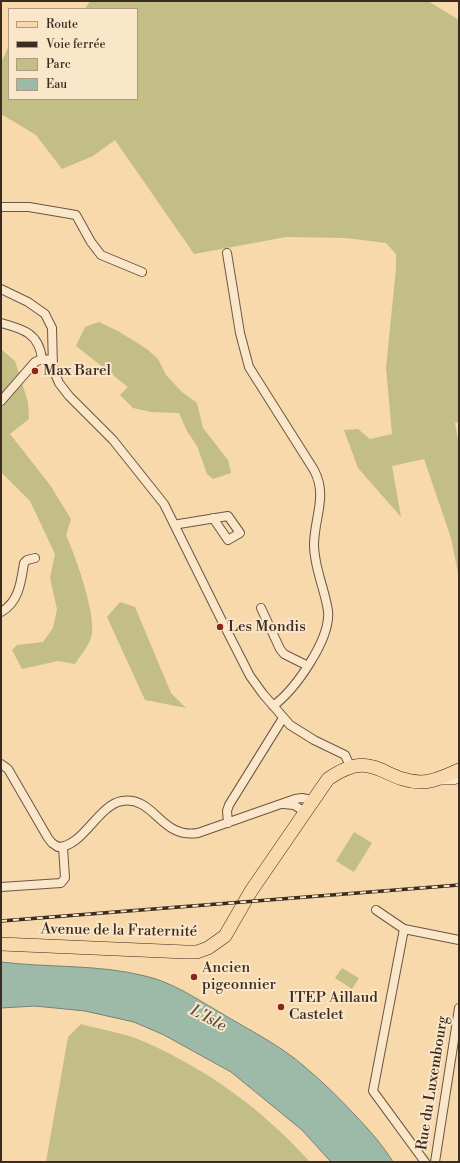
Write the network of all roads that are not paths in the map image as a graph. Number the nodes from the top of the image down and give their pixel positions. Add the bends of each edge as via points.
1 (1, 207) edge
2 (227, 253) dead end
3 (142, 272) dead end
4 (1, 289) edge
5 (1, 323) edge
6 (42, 359) junction
7 (53, 360) junction
8 (1, 401) edge
9 (213, 518) dead end
10 (175, 525) junction
11 (35, 558) dead end
12 (261, 608) dead end
13 (1, 612) edge
14 (308, 666) junction
15 (273, 706) junction
16 (283, 718) junction
17 (1, 764) edge
18 (351, 768) junction
19 (459, 770) edge
20 (459, 777) edge
21 (438, 778) junction
22 (312, 800) junction
23 (281, 804) junction
24 (305, 812) junction
25 (228, 823) junction
26 (63, 847) junction
27 (1, 887) edge
28 (376, 910) dead end
29 (404, 929) junction
30 (459, 940) edge
31 (1, 944) edge
32 (459, 1008) edge
33 (425, 1162) edge
34 (435, 1162) edge

1 - 3 street via 29,207 76,214 101,255
2 - 14 street via 240,333 249,367 314,470 320,484 314,552 328,626
4 - 7 street via 28,302 45,314 52,328
5 - 6 street via 28,332 41,351
6 - 7 street
6 - 8 street via 29,366
7 - 10 street via 56,377 63,389 113,440 164,504
9 - 10 street
10 - 15 street via 250,676
11 - 13 street via 27,560 16,597 10,606
12 - 14 street via 284,654
14 - 15 street via 299,681
15 - 16 street
16 - 18 street via 299,732 345,755
16 - 25 street via 229,805
17 - 26 street via 8,769 52,844
18 - 21 main road via 372,766 419,782
18 - 22 main road, Avenue de la Fraternité via 328,779
19 - 21 main road
20 - 21 main road
22 - 23 street via 302,798
22 - 24 main road, Avenue de la Fraternité
23 - 24 street via 294,805
23 - 25 street
24 - 31 main road, Avenue de la Fraternité via 251,891 225,936 208,948 186,952
25 - 26 street via 198,833 185,834 171,829 143,805 132,801 120,802 109,808 70,844
26 - 27 street via 65,878 61,883
28 - 29 street
29 - 30 street
29 - 33 street via 373,1091
32 - 34 street, Rue du Luxembourg

